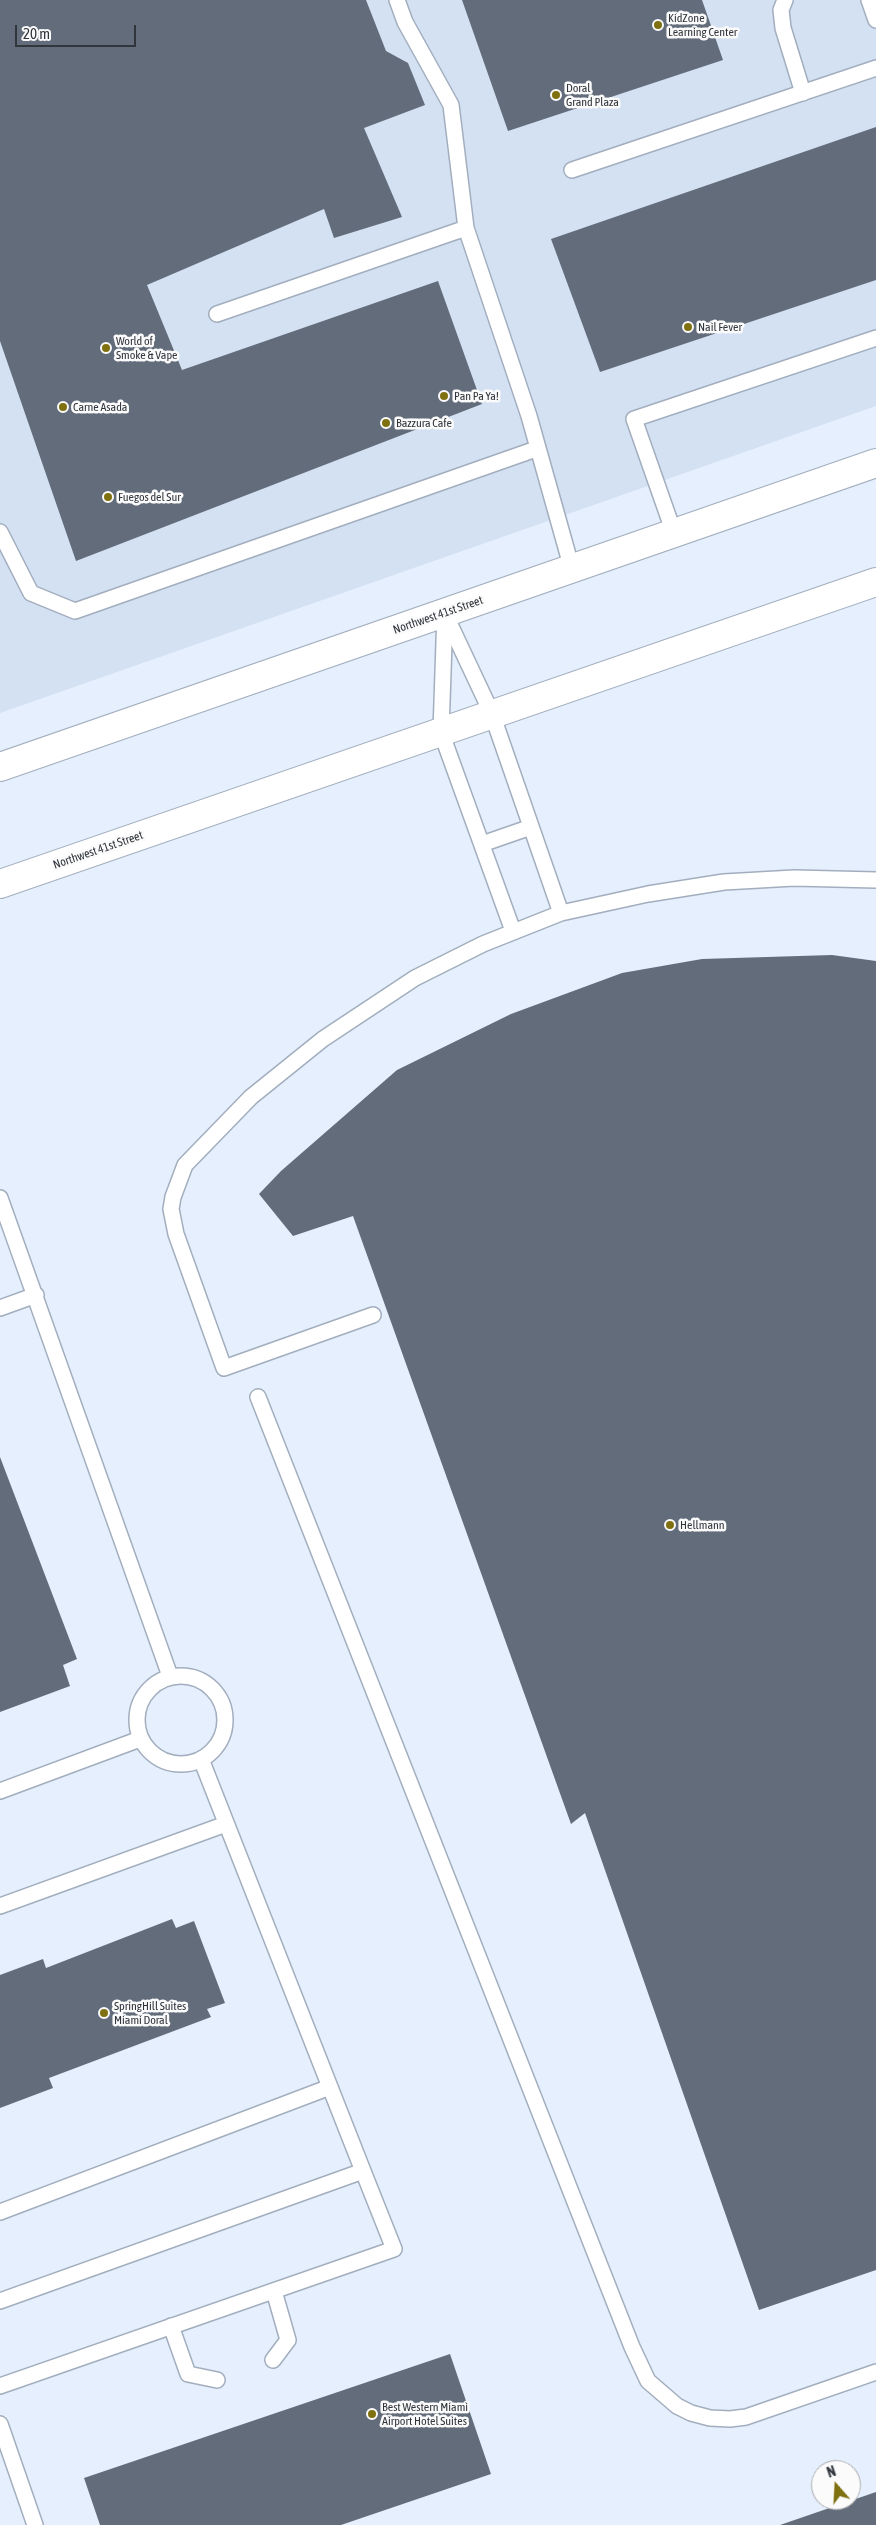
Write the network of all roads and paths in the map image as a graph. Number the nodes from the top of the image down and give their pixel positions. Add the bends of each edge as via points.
1 (397, 0) edge
2 (786, 0) edge
3 (869, 0) edge
4 (876, 20) edge
5 (876, 68) edge
6 (802, 93) junction
7 (572, 170) dead end
8 (466, 228) junction
9 (217, 314) dead end
10 (876, 338) edge
11 (536, 448) junction
12 (876, 463) edge
13 (0, 532) edge
14 (674, 533) junction
15 (572, 569) junction
16 (876, 582) edge
17 (445, 612) junction
18 (492, 714) junction
19 (441, 732) junction
20 (0, 767) edge
21 (531, 827) junction
22 (482, 844) junction
23 (876, 880) edge
24 (0, 884) edge
25 (561, 914) junction
26 (513, 931) junction
27 (0, 1198) edge
28 (36, 1295) junction
29 (0, 1308) edge
30 (373, 1315) dead end
31 (258, 1396) dead end
32 (170, 1676) junction
33 (140, 1739) junction
34 (201, 1759) junction
35 (0, 1791) edge
36 (226, 1824) junction
37 (0, 1906) edge
38 (330, 2087) junction
39 (363, 2171) junction
40 (0, 2212) edge
41 (274, 2291) junction
42 (0, 2300) edge
43 (171, 2326) junction
44 (273, 2360) dead end
45 (876, 2372) edge
46 (217, 2380) dead end
47 (0, 2386) edge
48 (0, 2424) edge
49 (35, 2525) edge

1 - 8 lane via 405,22 451,105
2 - 6 lane via 781,10 783,28
3 - 4 lane
5 - 6 lane
6 - 7 lane
8 - 9 lane
8 - 11 lane via 529,416
10 - 14 lane via 634,419
11 - 13 lane via 75,611 31,593
11 - 15 lane
12 - 14 main road, Northwest 41st Street
14 - 15 main road, Northwest 41st Street
15 - 17 main road, Northwest 41st Street
16 - 18 main road, Northwest 41st Street
17 - 18 lane
17 - 19 lane
17 - 20 main road, Northwest 41st Street
18 - 19 main road, Northwest 41st Street
18 - 21 lane
19 - 22 lane
19 - 24 main road, Northwest 41st Street
21 - 22 lane
21 - 25 lane
22 - 26 lane
23 - 25 lane via 794,878 724,882 648,894
25 - 26 lane
26 - 30 lane via 415,978 323,1040 258,1091 219,1128 185,1165 176,1184 172,1209 176,1234 224,1368
27 - 28 lane
28 - 29 lane
28 - 32 lane
31 - 45 lane via 648,2381 677,2406 691,2413 730,2419 746,2417
32 - 33 lane via 152,1686 140,1701 136,1720
32 - 34 lane via 183,1675 207,1684 223,1704 224,1729 220,1742
33 - 34 lane via 147,1749 166,1762 178,1764
33 - 35 lane
34 - 36 lane
36 - 37 lane
36 - 38 lane
38 - 39 lane
38 - 40 lane
39 - 41 lane via 394,2249
39 - 42 lane
41 - 43 lane
41 - 44 lane via 288,2340
43 - 46 lane via 188,2374
43 - 47 lane
48 - 49 lane

